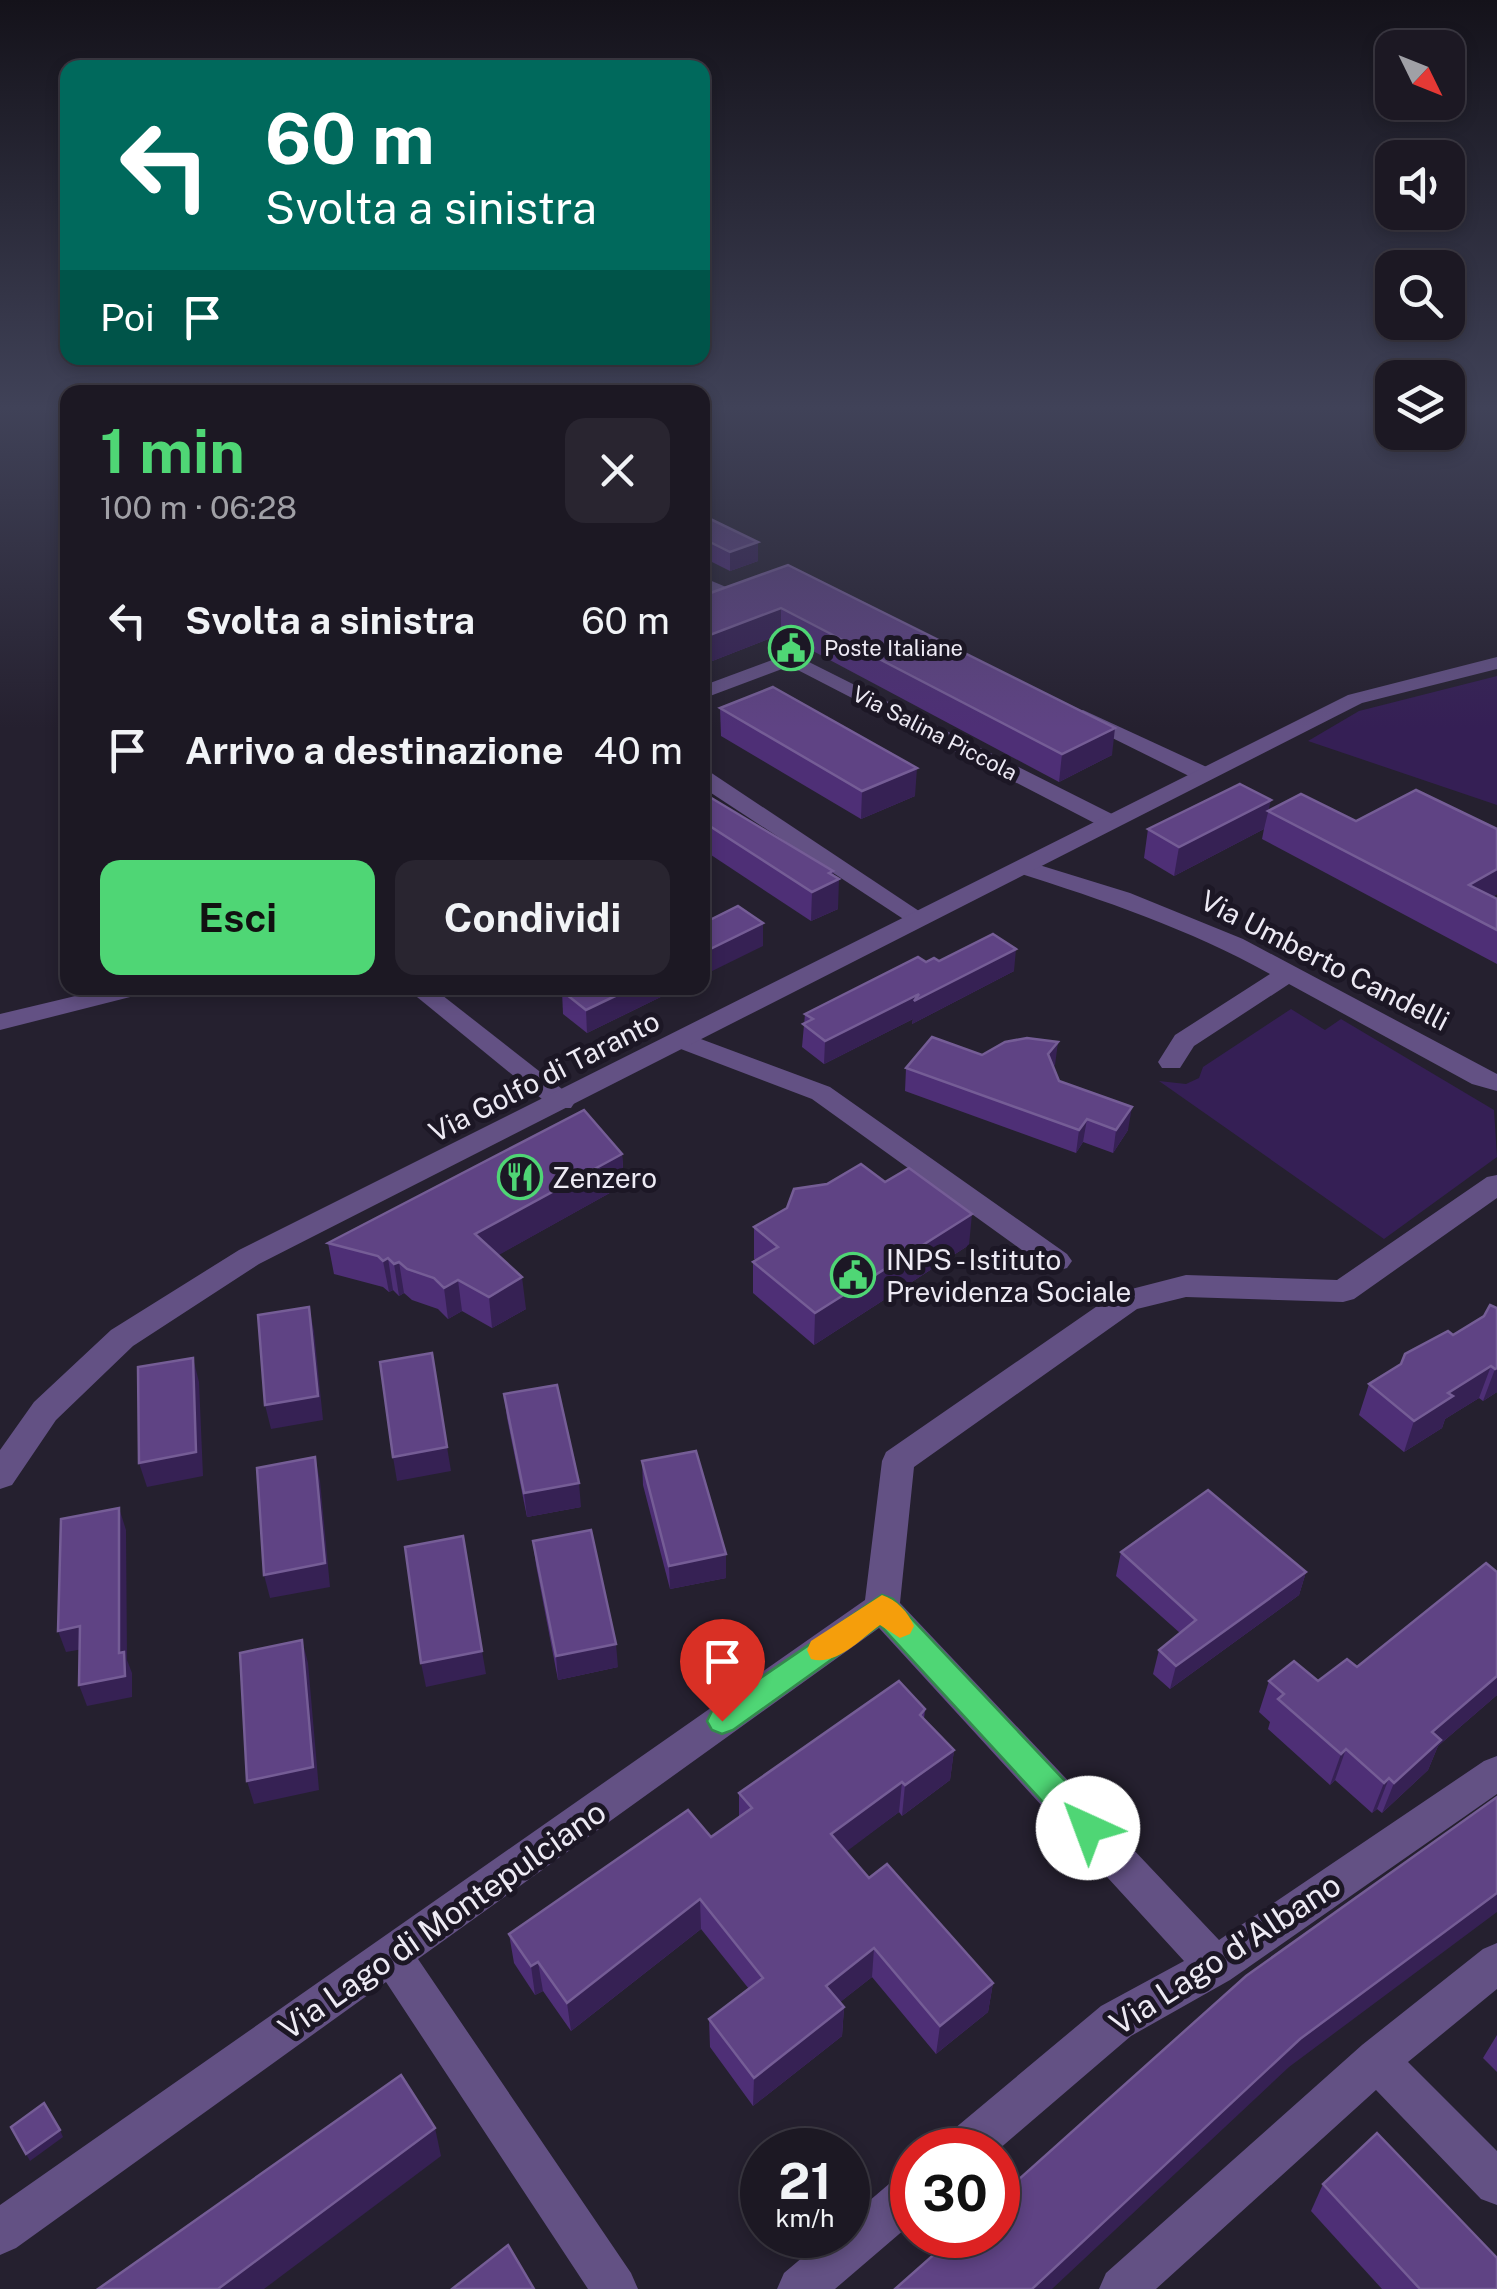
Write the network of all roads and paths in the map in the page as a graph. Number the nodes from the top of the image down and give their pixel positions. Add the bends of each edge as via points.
1 (710, 584) edge
2 (710, 598) edge
3 (1497, 663) edge
4 (710, 690) edge
5 (1063, 706) edge
6 (1203, 774) junction
7 (710, 783) edge
8 (1110, 822) junction
9 (1023, 867) junction
10 (919, 919) junction
11 (1290, 972) junction
12 (109, 995) edge
13 (427, 995) edge
14 (0, 1022) edge
15 (682, 1040) junction
16 (1171, 1062) dead end
17 (1492, 1084) edge
18 (562, 1102) junction
19 (1497, 1184) edge
20 (1057, 1261) dead end
21 (0, 1476) edge
22 (882, 1607) junction
23 (1497, 1773) edge
24 (392, 1956) junction
25 (1497, 1963) edge
26 (1216, 1966) junction
27 (1376, 2060) junction
28 (990, 2128) edge
29 (1497, 2183) edge
30 (890, 2213) edge
31 (0, 2232) edge
32 (615, 2289) edge
33 (800, 2289) edge
34 (1122, 2289) edge

1 - 2 street via 732,591
3 - 6 street, Via Golfo di Taranto via 1355,700
4 - 8 street, Via Salina Piccola via 791,659
5 - 6 street
6 - 8 street, Via Golfo di Taranto
7 - 10 street
8 - 9 street, Via Golfo di Taranto
9 - 10 street, Via Golfo di Taranto
9 - 11 street, Via Umberto Candelli via 1122,898
10 - 15 street, Via Golfo di Taranto
11 - 16 street via 1184,1042
11 - 17 street, Via Umberto Candelli
12 - 14 street
13 - 18 street
15 - 18 street, Via Golfo di Taranto
15 - 20 street, Via Golfo di Taranto via 821,1093
18 - 21 street, Via Golfo di Taranto via 248,1257 122,1338 46,1412
19 - 22 street via 1343,1291 1186,1286 1127,1301 898,1461
22 - 24 street, Via Lago di Montepulciano
22 - 26 street
23 - 26 street, Via Lago d'Albano
24 - 31 street, Via Lago di Montepulciano
24 - 32 street
25 - 27 street
26 - 28 street, Via Lago d'Albano via 1116,2021
27 - 29 street
27 - 34 street
30 - 33 street

